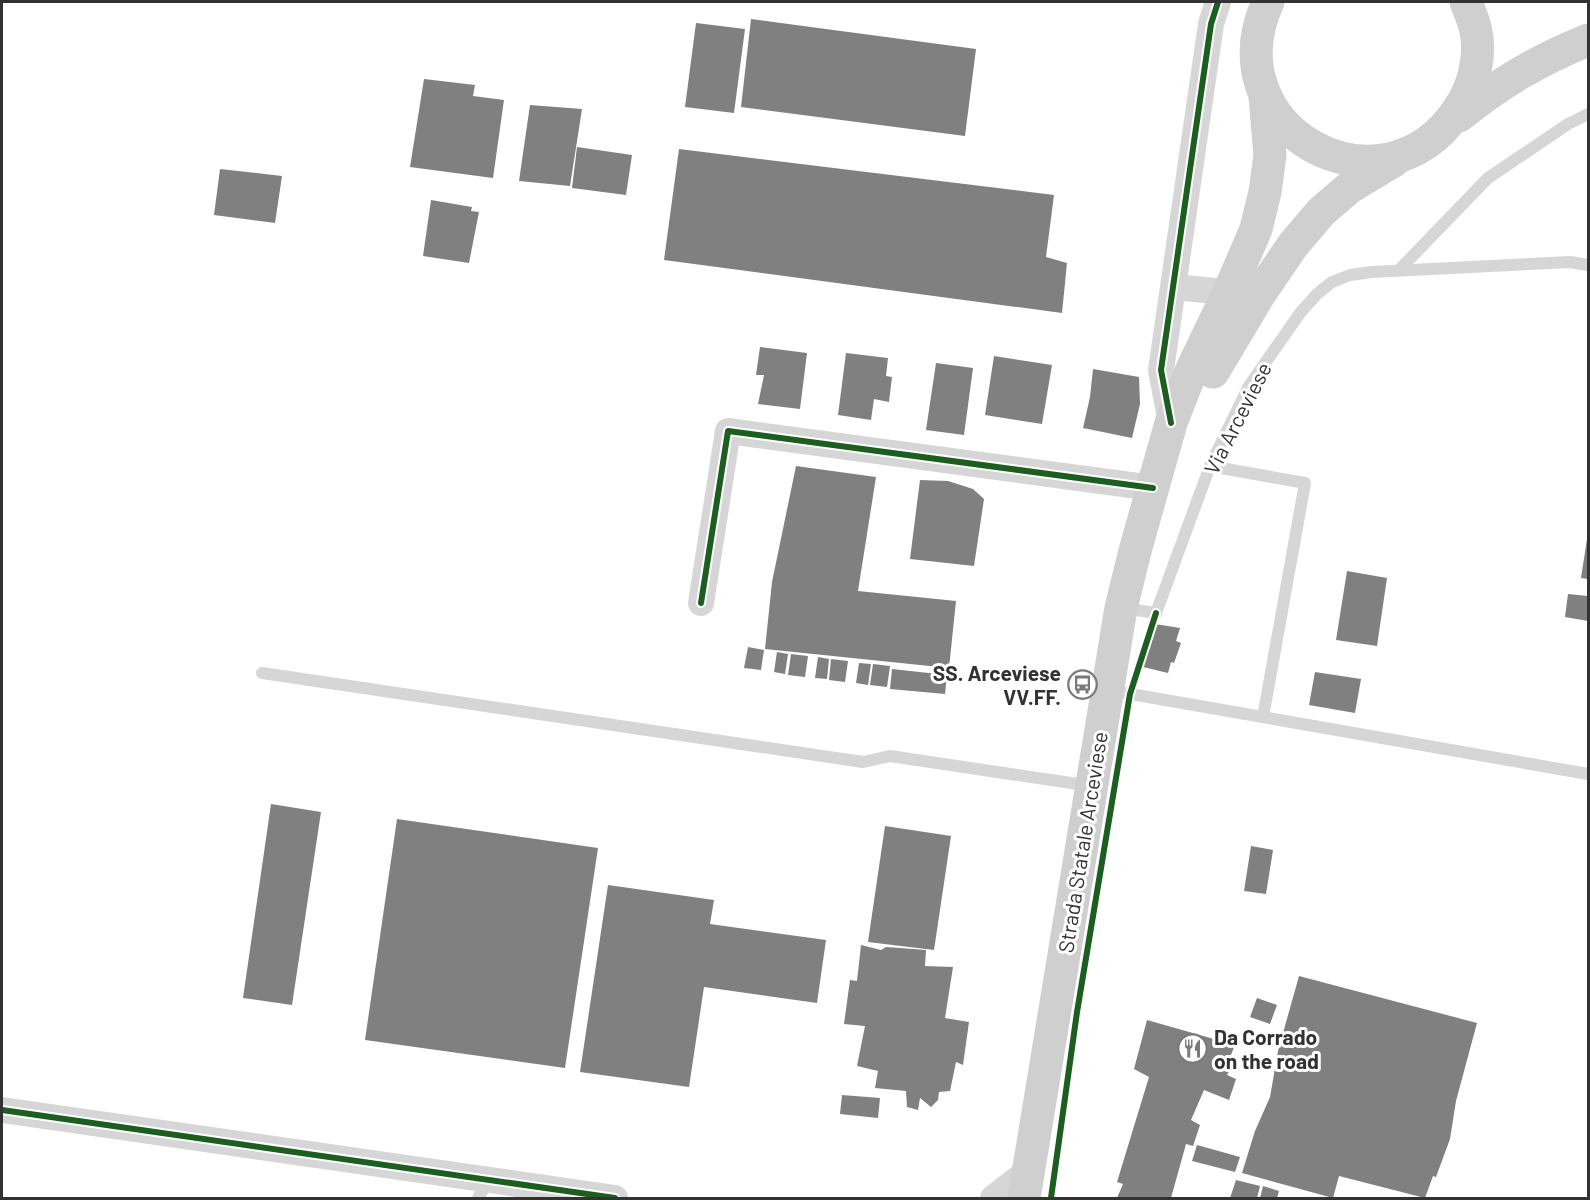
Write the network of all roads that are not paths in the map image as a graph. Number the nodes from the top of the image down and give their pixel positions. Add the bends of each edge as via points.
1 (1218, 2) edge
2 (1466, 2) edge
3 (1264, 8) edge
4 (1588, 40) edge
5 (1265, 97) junction
6 (1588, 114) edge
7 (1448, 125) junction
8 (1407, 154) junction
9 (1588, 265) edge
10 (1400, 269) junction
11 (1173, 287) junction
12 (1244, 294) junction
13 (1171, 423) junction
14 (1210, 466) junction
15 (1153, 488) junction
16 (701, 603) dead end
17 (1121, 608) junction
18 (262, 673) dead end
19 (1108, 690) junction
20 (1263, 717) junction
21 (1588, 774) edge
22 (1092, 786) junction
23 (2, 1110) edge
24 (1027, 1185) edge
25 (483, 1190) edge
26 (615, 1198) edge
27 (993, 1198) edge

1 - 11 street via 1211,24
2 - 7 main road via 1476,28 1477,63 1468,96
3 - 5 main road via 1255,46
4 - 7 main road via 1521,71
5 - 8 main road via 1284,125 1310,146 1341,158 1374,161
5 - 12 main road via 1270,155
6 - 10 lane via 1488,178
7 - 8 main road
8 - 12 main road via 1350,187
9 - 10 lane, Via Arceviese via 1570,262
10 - 14 lane, Via Arceviese via 1350,275 1317,294 1249,386
11 - 12 street
11 - 13 street via 1161,370
12 - 13 main road via 1192,369
12 - 15 main road via 1218,362
13 - 15 main road
14 - 17 lane, Via Arceviese via 1156,613
14 - 20 lane via 1305,483
15 - 16 street via 728,431
15 - 17 main road, Strada Statale Arceviese
17 - 19 main road, Strada Statale Arceviese
18 - 22 lane via 863,762 890,756
19 - 20 lane
19 - 22 main road, Strada Statale Arceviese
20 - 21 lane
22 - 24 main road, Strada Statale Arceviese
23 - 25 street
24 - 27 street
25 - 26 street

